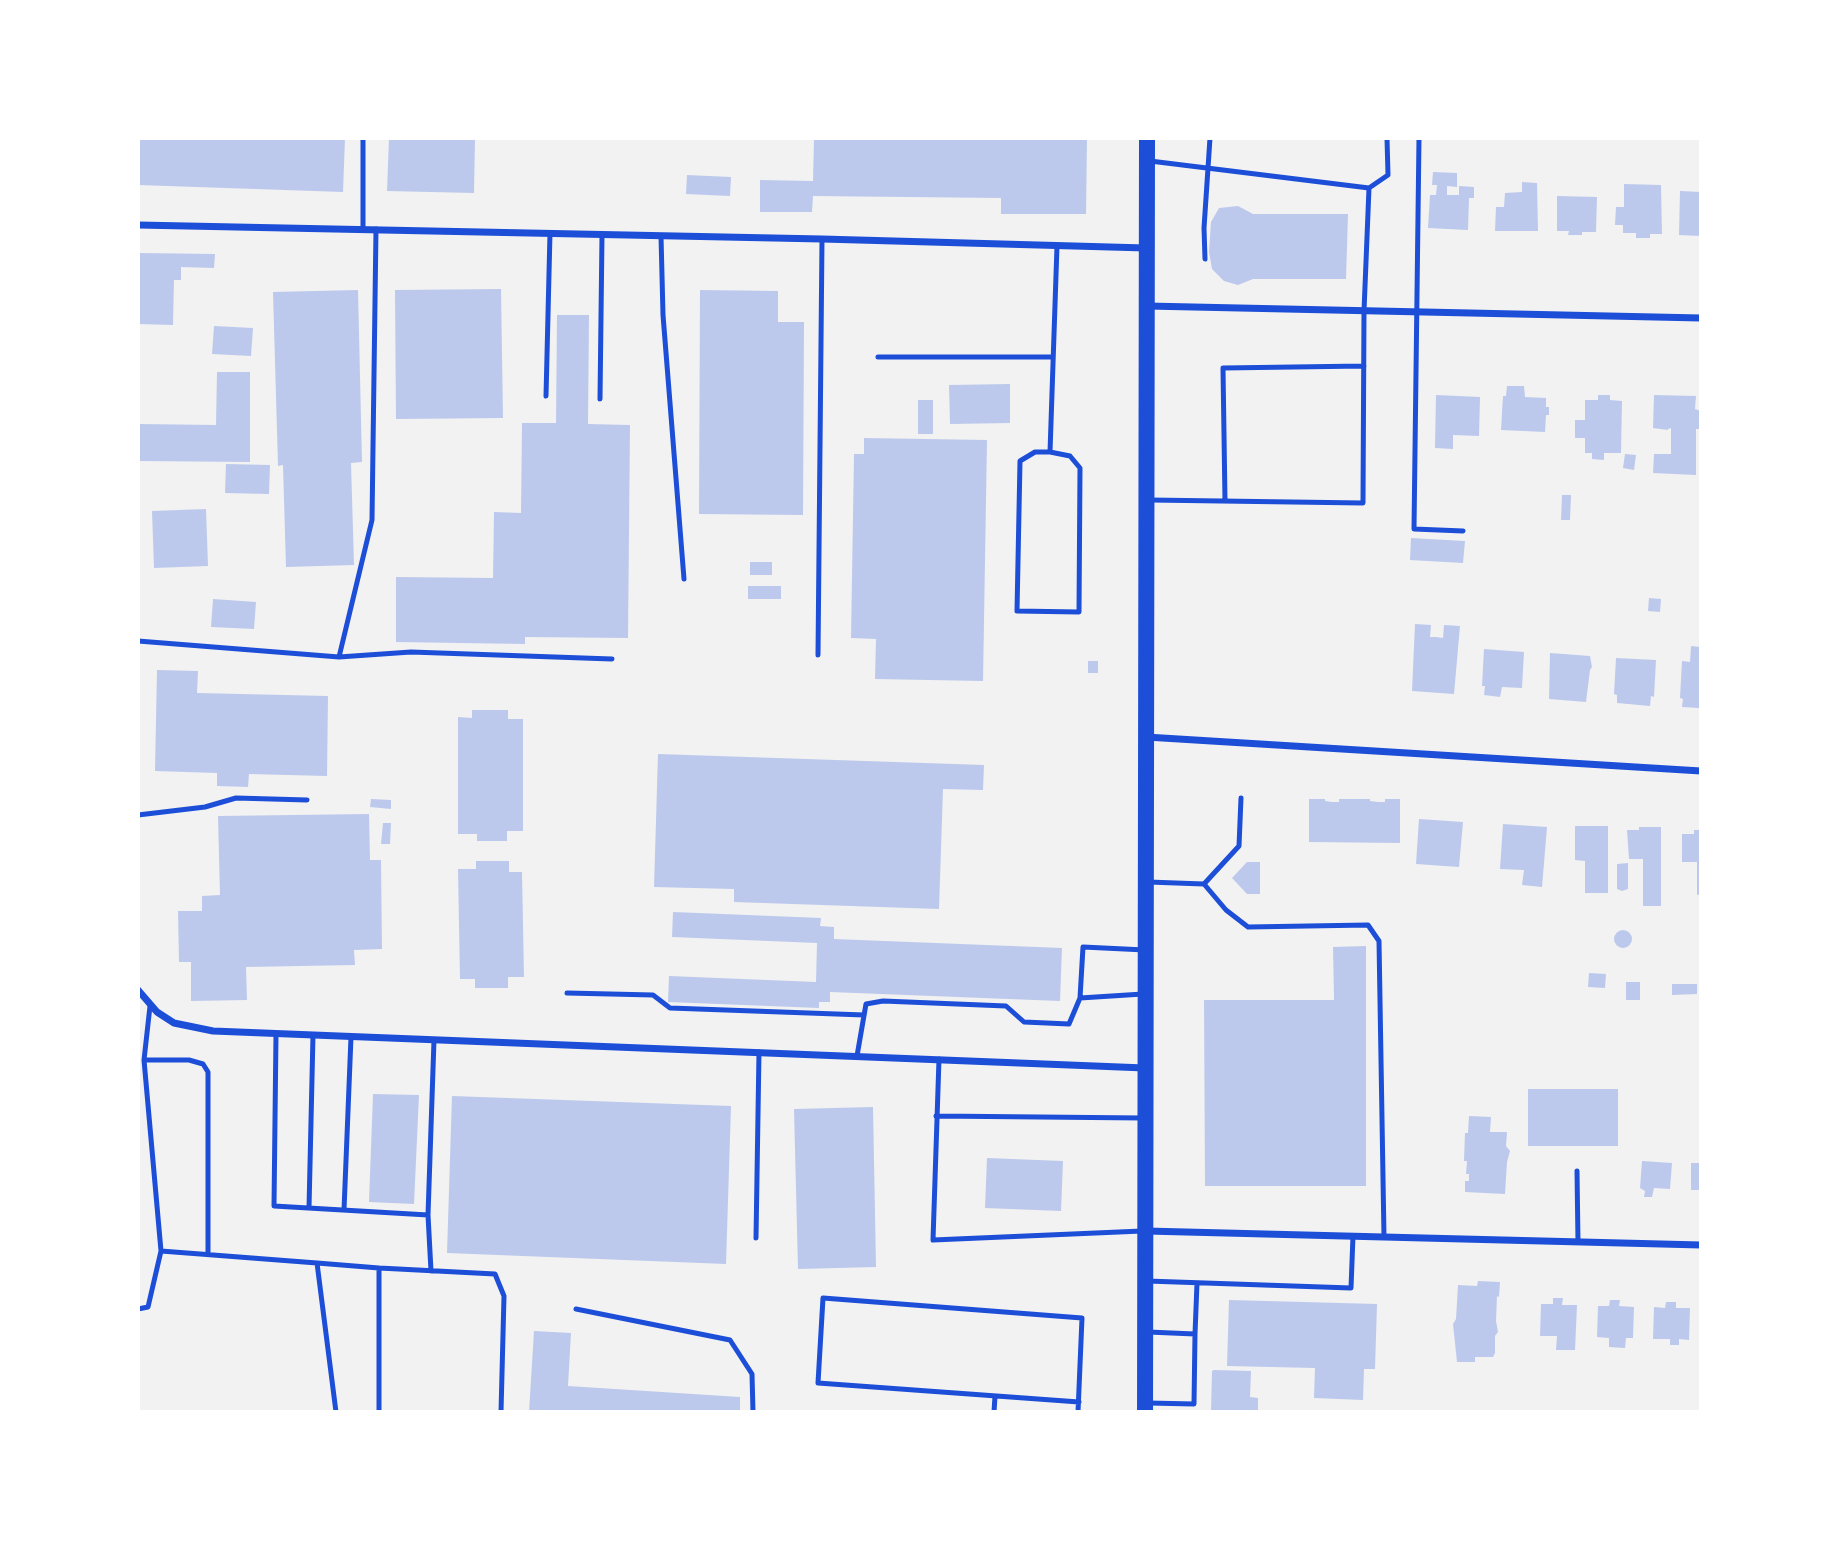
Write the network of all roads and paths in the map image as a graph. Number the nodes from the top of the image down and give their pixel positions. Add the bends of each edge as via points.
1 (363, 138) edge
2 (1147, 138) edge
3 (1210, 138) edge
4 (1387, 138) edge
5 (1419, 138) edge
6 (1147, 161) junction
7 (1209, 169) junction
8 (1369, 188) junction
9 (138, 225) edge
10 (363, 229) junction
11 (376, 229) junction
12 (551, 233) junction
13 (602, 235) junction
14 (661, 236) junction
15 (822, 239) junction
16 (1057, 246) junction
17 (1147, 248) junction
18 (1205, 259) dead end
19 (1147, 306) junction
20 (1364, 311) junction
21 (1416, 312) junction
22 (1701, 318) edge
23 (1053, 357) junction
24 (878, 358) dead end
25 (1364, 366) junction
26 (547, 397) dead end
27 (600, 399) dead end
28 (1050, 452) junction
29 (1147, 500) junction
30 (1225, 501) junction
31 (1463, 531) dead end
32 (684, 579) dead end
33 (138, 641) edge
34 (818, 655) dead end
35 (339, 657) junction
36 (612, 659) dead end
37 (1146, 737) junction
38 (1701, 771) edge
39 (1241, 798) dead end
40 (307, 800) dead end
41 (138, 815) edge
42 (1146, 882) junction
43 (1204, 884) junction
44 (1146, 950) junction
45 (138, 990) edge
46 (567, 993) dead end
47 (1146, 994) junction
48 (1080, 998) junction
49 (150, 1006) junction
50 (864, 1015) junction
51 (276, 1034) junction
52 (313, 1035) junction
53 (351, 1037) junction
54 (435, 1040) junction
55 (759, 1052) junction
56 (138, 1054) edge
57 (857, 1056) junction
58 (939, 1059) junction
59 (144, 1060) junction
60 (1146, 1068) junction
61 (936, 1115) junction
62 (1146, 1118) junction
63 (1577, 1171) dead end
64 (309, 1208) junction
65 (344, 1210) junction
66 (428, 1215) junction
67 (1146, 1231) junction
68 (1353, 1236) junction
69 (1384, 1237) junction
70 (756, 1238) dead end
71 (1578, 1242) junction
72 (1701, 1245) edge
73 (161, 1251) junction
74 (208, 1253) junction
75 (317, 1263) junction
76 (379, 1268) junction
77 (431, 1270) junction
78 (1146, 1281) junction
79 (1197, 1283) junction
80 (138, 1309) edge
81 (576, 1310) dead end
82 (1145, 1332) junction
83 (1195, 1334) junction
84 (995, 1396) junction
85 (1079, 1402) junction
86 (1145, 1407) edge
87 (336, 1412) edge
88 (379, 1412) edge
89 (500, 1412) edge
90 (753, 1412) edge
91 (994, 1412) edge
92 (1079, 1412) edge

1 - 10 lane
2 - 6 main road
3 - 7 lane
4 - 8 lane via 1388,175
5 - 21 lane
6 - 7 lane
6 - 17 main road
7 - 8 lane
7 - 18 lane
8 - 20 lane
9 - 10 street
10 - 11 street
11 - 12 street
11 - 35 lane via 372,520
12 - 13 street
12 - 26 lane
13 - 14 street
13 - 27 lane
14 - 15 street
14 - 32 lane
15 - 16 street
15 - 34 lane
16 - 17 street
16 - 23 lane
17 - 19 main road
19 - 20 street
19 - 29 main road
20 - 21 street
20 - 25 lane
21 - 22 street
21 - 31 lane via 1414,529
23 - 24 lane
23 - 28 lane
25 - 30 lane via 1223,368
25 - 30 lane via 1363,503
28 - 28 lane via 1070,456 1080,468 1079,612 1017,611 1020,460 1035,452
29 - 30 lane
29 - 37 main road
33 - 35 lane
35 - 36 lane via 411,652
37 - 38 street
37 - 42 main road
39 - 43 lane via 1239,846
40 - 41 lane via 236,798 205,807
42 - 43 lane
42 - 44 main road
43 - 69 lane via 1248,927 1368,925 1379,941
44 - 47 main road
44 - 48 lane via 1083,947
45 - 49 street
46 - 50 lane via 653,995 670,1008
47 - 48 lane
47 - 60 main road
48 - 50 lane via 1069,1024 1024,1022 1006,1006 883,1001 866,1004
49 - 51 street via 174,1023 191,1028
49 - 59 lane
50 - 57 lane
51 - 52 street
51 - 64 lane via 275,1206
52 - 53 street
52 - 64 lane
53 - 54 street
53 - 65 lane
54 - 55 street
54 - 66 lane
55 - 57 street
55 - 70 lane
56 - 59 lane
57 - 58 street
58 - 60 street
58 - 61 lane
59 - 73 lane
59 - 74 lane via 189,1060 202,1064 208,1072
60 - 62 main road
61 - 62 lane
61 - 67 lane via 933,1240
62 - 67 main road
63 - 71 lane
64 - 65 lane
65 - 66 lane
66 - 77 lane
67 - 68 street
67 - 78 main road
68 - 69 street
68 - 79 lane via 1352,1288
69 - 71 street
71 - 72 street
73 - 74 lane
73 - 80 lane via 148,1307
74 - 75 lane
75 - 76 lane
75 - 87 lane
76 - 77 lane
76 - 88 lane
77 - 89 lane via 495,1274 504,1296
78 - 79 lane
78 - 82 main road
79 - 83 lane
81 - 90 lane via 730,1340 752,1374
82 - 83 lane
82 - 86 main road
83 - 86 lane via 1194,1404
84 - 85 lane
84 - 85 lane via 818,1383 823,1298 1082,1318
84 - 91 lane
85 - 92 lane

